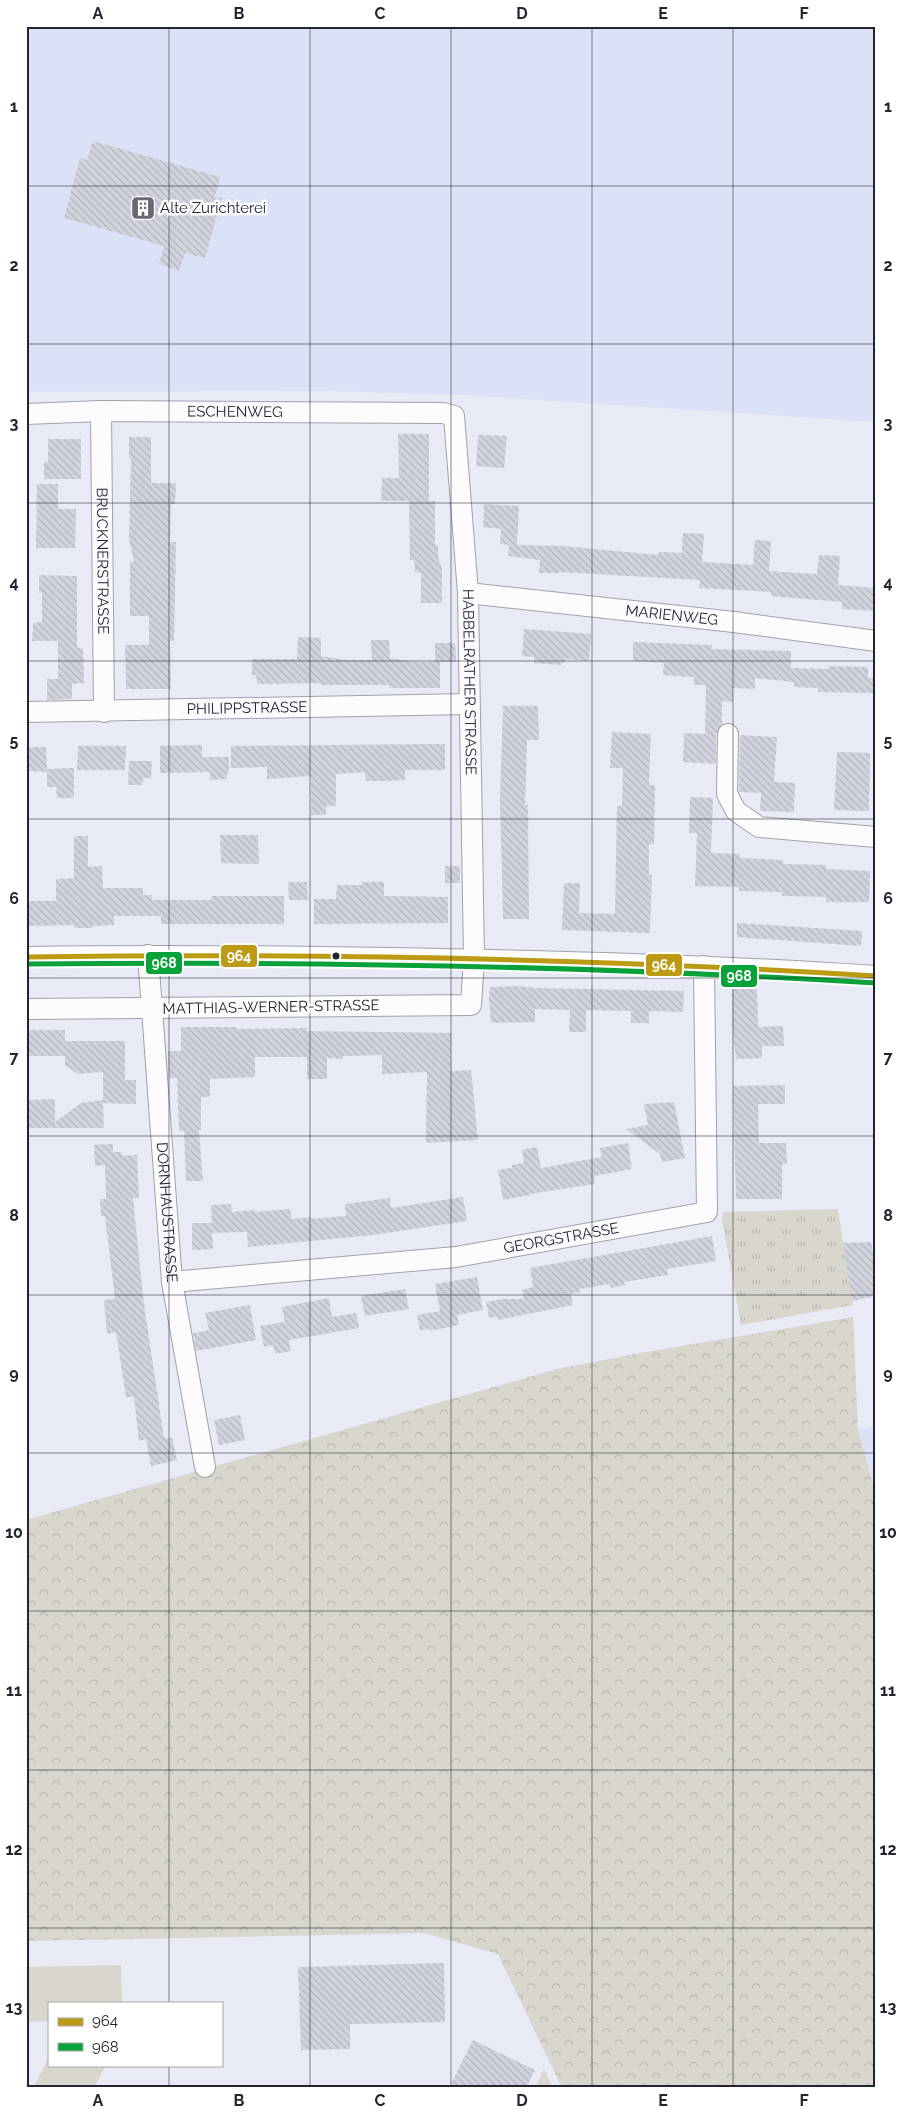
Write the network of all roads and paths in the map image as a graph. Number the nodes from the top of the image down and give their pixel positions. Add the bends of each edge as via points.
1 (101, 411) junction
2 (443, 413) joint
3 (26, 414) edge
4 (468, 593) junction
5 (876, 642) edge
6 (469, 704) junction
7 (26, 712) edge
8 (104, 712) junction
9 (728, 734) dead end
10 (876, 837) edge
11 (148, 955) junction
12 (26, 957) edge
13 (474, 959) junction
14 (704, 966) junction
15 (876, 976) edge
16 (152, 1008) junction
17 (26, 1009) edge
18 (172, 1282) junction
19 (205, 1467) dead end

1 - 2 street, ESCHENWEG
1 - 3 street, ESCHENWEG
1 - 8 street, BRUCKNERSTRASSE
2 - 4 street, HABBELRATHER STRASSE via 454,416
4 - 5 street, MARIENWEG via 734,622
4 - 6 street, HABBELRATHER STRASSE
6 - 8 street, PHILIPPSTRASSE
6 - 13 street, HABBELRATHER STRASSE
7 - 8 street, PHILIPPSTRASSE
9 - 10 street via 727,794 736,811 760,827
11 - 12 street
11 - 13 street
11 - 16 street, DORNHAUSTRASSE
13 - 14 street
13 - 16 street, MATTHIAS-WERNER-STRASSE via 470,1005
14 - 15 street
14 - 18 street, GEORGSTRASSE via 707,1212 456,1257
16 - 17 street, MATTHIAS-WERNER-STRASSE
16 - 18 street, DORNHAUSTRASSE
18 - 19 street, DORNHAUSTRASSE

